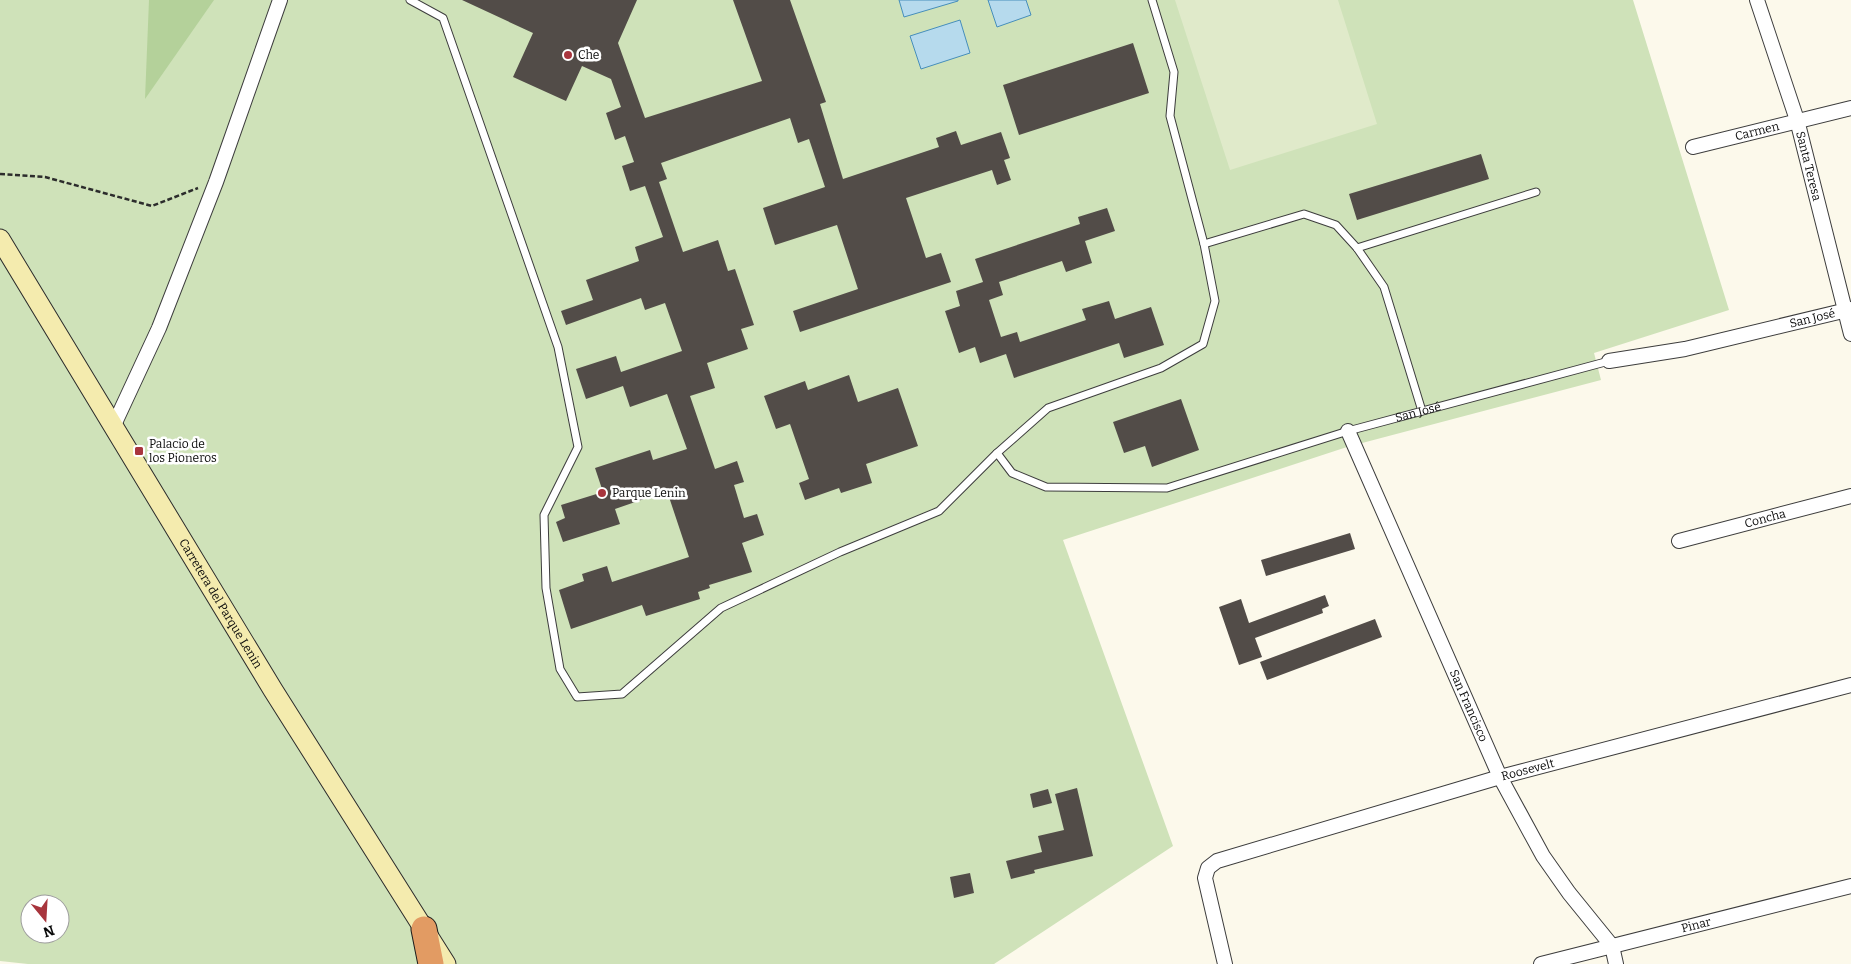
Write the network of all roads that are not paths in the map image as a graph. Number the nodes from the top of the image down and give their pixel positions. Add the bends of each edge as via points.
1 (280, 0) edge
2 (410, 0) edge
3 (1152, 0) edge
4 (1757, 0) edge
5 (1851, 108) edge
6 (1797, 120) junction
7 (1693, 147) dead end
8 (1536, 192) dead end
9 (0, 239) edge
10 (1204, 244) junction
11 (1357, 248) junction
12 (1848, 310) edge
13 (1851, 334) edge
14 (1609, 361) joint
15 (1422, 411) junction
16 (113, 427) junction
17 (1348, 431) junction
18 (997, 453) junction
19 (1851, 496) edge
20 (1679, 541) dead end
21 (1851, 685) edge
22 (1500, 777) junction
23 (1851, 886) edge
24 (424, 929) junction
25 (1612, 946) junction
26 (431, 964) edge
27 (446, 964) edge
28 (1225, 964) edge
29 (1542, 964) edge
30 (1616, 964) edge

1 - 16 street via 216,182 159,328
2 - 18 lane via 442,18 558,347 578,447 544,514 546,588 560,669 577,696 622,694 721,608 840,552 939,511
3 - 10 lane via 1174,72 1170,116
4 - 6 street, Santa Teresa
5 - 6 street, Carmen
6 - 7 street, Carmen
6 - 12 street, Santa Teresa
8 - 11 lane
9 - 16 street, Carretera del Parque Lenin
10 - 11 lane via 1304,214 1336,225
10 - 18 lane via 1215,301 1203,344 1161,368 1048,408
11 - 15 lane via 1384,287
12 - 13 street, Santa Teresa
12 - 14 street, San José via 1685,349
14 - 15 lane, San José
15 - 17 lane, San José
16 - 24 street, Carretera del Parque Lenin
17 - 18 lane, San José via 1167,488 1046,487 1012,473
17 - 22 street, San Francisco
19 - 20 street, Concha
21 - 22 street, Roosevelt
22 - 25 street, San Francisco via 1543,856
22 - 28 street, Roosevelt via 1217,860 1208,868 1205,878
23 - 25 street, Pinar
24 - 26 highway
24 - 27 street, Carretera del Parque Lenin
25 - 29 street, Pinar
25 - 30 street, San Francisco

